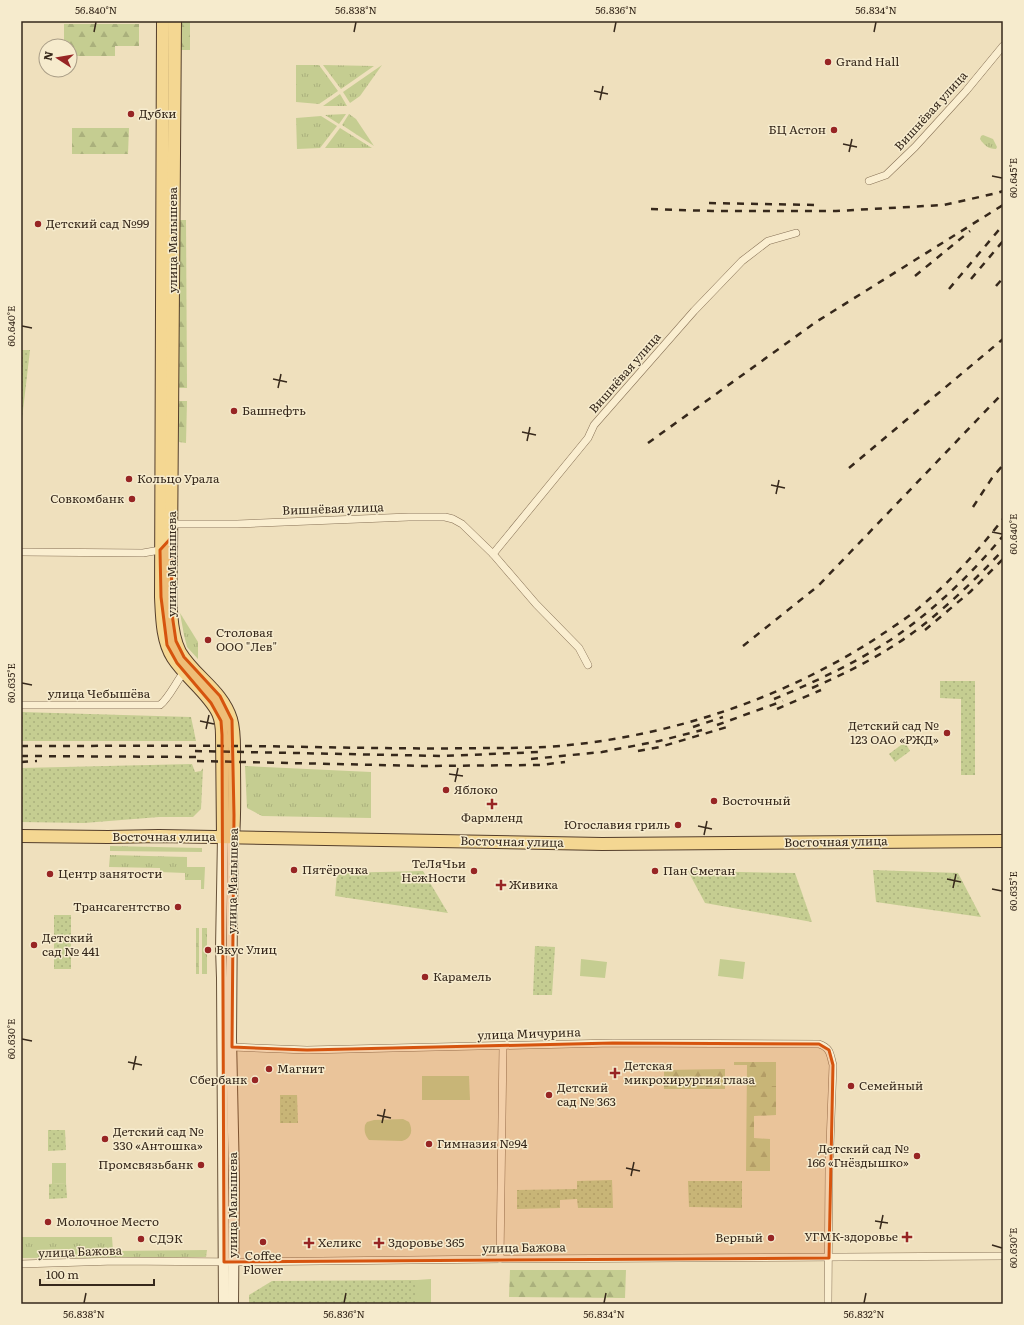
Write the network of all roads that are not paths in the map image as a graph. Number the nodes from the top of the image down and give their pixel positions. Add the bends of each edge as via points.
1 (163, 21) edge
2 (174, 21) edge
3 (1003, 46) edge
4 (869, 182) dead end
5 (796, 233) dead end
6 (166, 524) junction
7 (171, 538) junction
8 (160, 550) junction
9 (21, 552) edge
10 (493, 554) junction
11 (588, 665) dead end
12 (184, 672) junction
13 (21, 706) edge
14 (21, 836) edge
15 (228, 837) junction
16 (1003, 841) edge
17 (503, 1046) junction
18 (232, 1048) junction
19 (1003, 1256) edge
20 (829, 1258) junction
21 (500, 1259) junction
22 (228, 1262) junction
23 (21, 1264) edge
24 (224, 1304) edge
25 (233, 1304) edge
26 (828, 1304) edge

1 - 6 main road, улица Малышева
2 - 6 main road, улица Малышева
3 - 4 street, Вишнёвая улица via 915,147 886,175
5 - 10 street, Вишнёвая улица via 768,241 742,261 700,305 594,425 576,454
6 - 7 main road, улица Малышева
6 - 8 main road, улица Малышева
6 - 10 street, Вишнёвая улица via 445,517 462,524
7 - 8 street
7 - 15 main road, улица Малышева via 172,614 176,641 184,657 220,696 232,720 234,815
8 - 9 street
8 - 12 main road, улица Малышева via 160,598 164,634 172,657
10 - 11 street, Вишнёвая улица via 578,648
12 - 13 street, улица Чебышёва via 160,705
12 - 15 main road, улица Малышева via 211,702 221,721
14 - 15 main road, Восточная улица
15 - 16 main road, Восточная улица via 609,844
15 - 18 main road, улица Малышева via 232,908
15 - 22 main road, улица Малышева via 221,948
17 - 18 street, улица Мичурина via 307,1050
17 - 20 street, улица Мичурина via 653,1043 826,1046 833,1065
17 - 21 street
18 - 22 main road, улица Малышева via 234,1179
19 - 20 street, улица Бажова
20 - 21 street, улица Бажова
20 - 26 street
21 - 22 street, улица Бажова
22 - 23 street, улица Бажова via 109,1261
22 - 24 main road, улица Малышева
22 - 25 main road, улица Малышева

